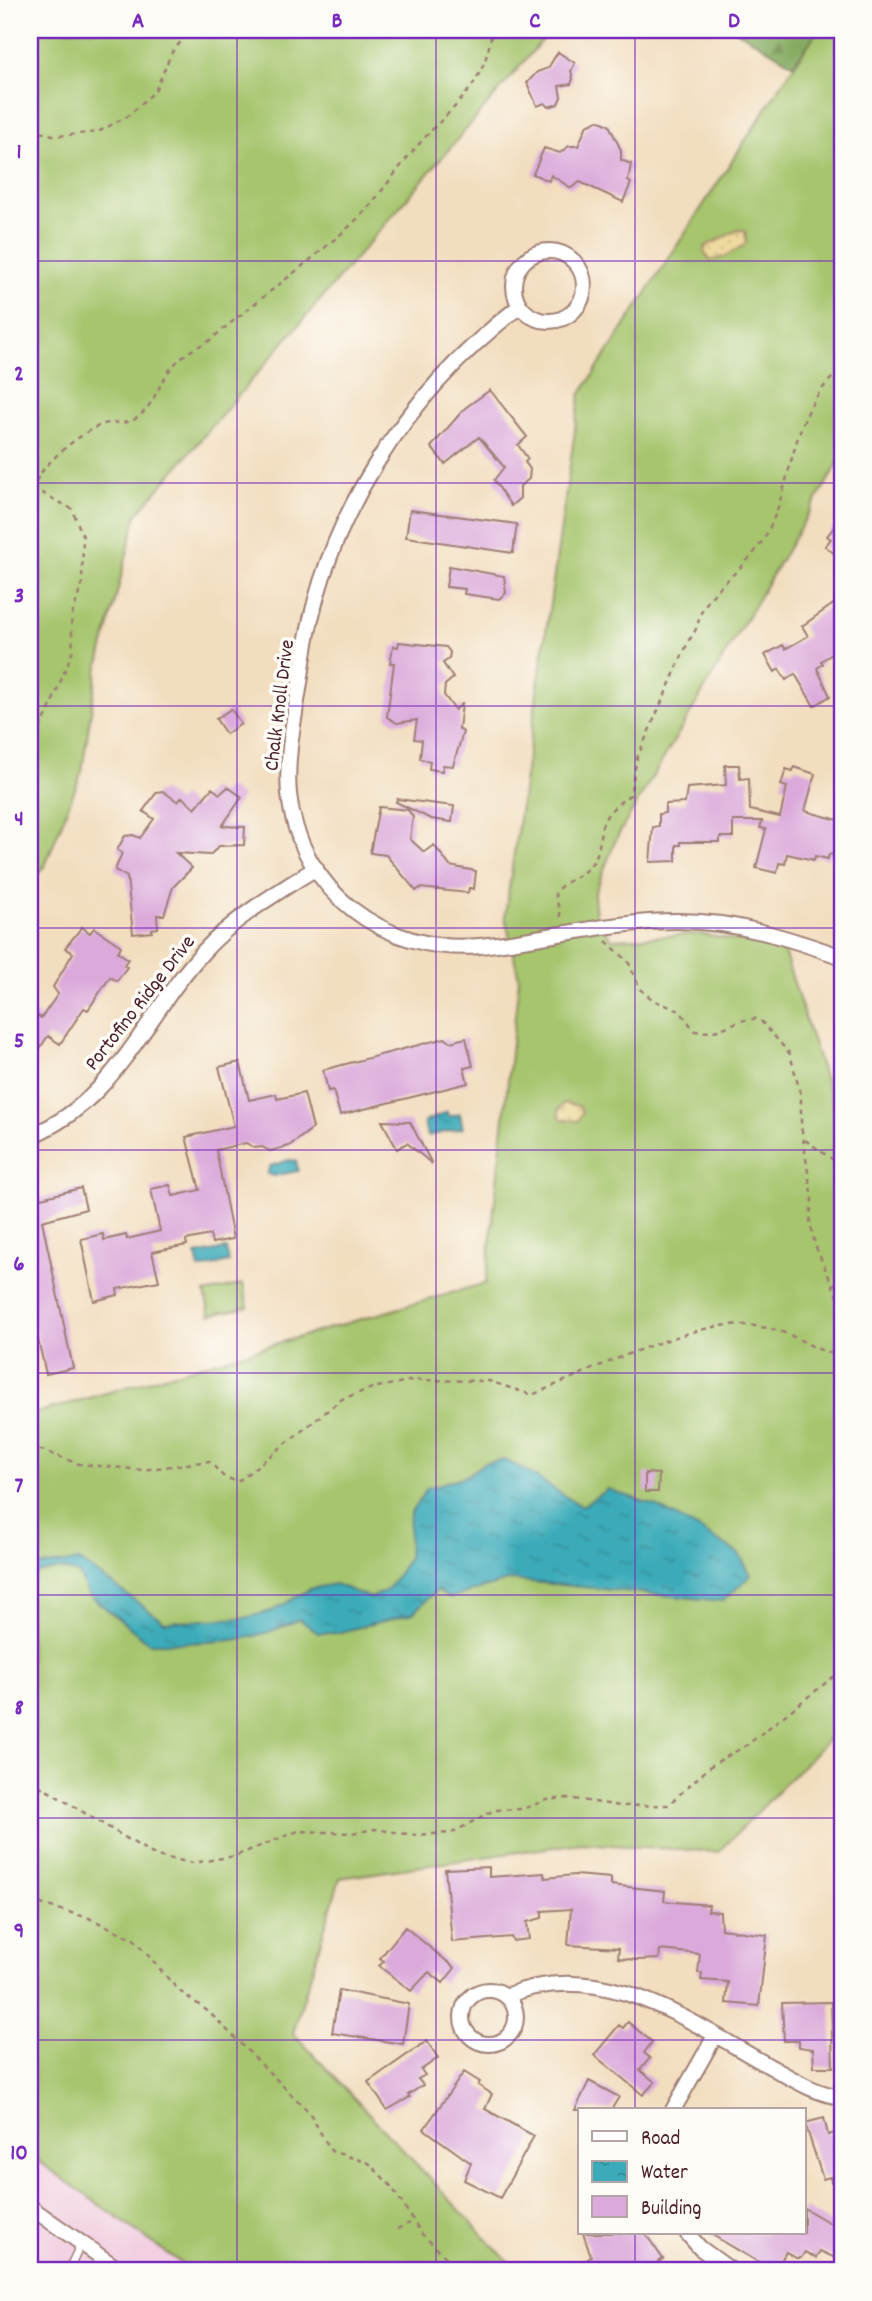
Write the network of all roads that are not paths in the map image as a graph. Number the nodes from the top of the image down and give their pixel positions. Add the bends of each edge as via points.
1 (520, 306) junction
2 (316, 868) junction
3 (842, 957) edge
4 (30, 1136) edge
5 (506, 1996) dead end
6 (715, 2036) junction
7 (842, 2097) edge
8 (674, 2108) edge
9 (30, 2207) edge
10 (688, 2234) edge
11 (81, 2244) junction
12 (68, 2271) edge
13 (121, 2271) edge
14 (732, 2271) edge

1 - 1 street via 539,319 563,318 573,312 584,292 581,270 574,261 553,251 531,256 522,263 514,284
1 - 2 street, Chalk Knoll Drive via 476,342 404,421 356,496 332,549 306,639 289,769 294,817
2 - 3 street, Chalk Knoll Drive via 366,922 420,943 478,946 619,925 697,922 772,934
2 - 4 street, Portofino Ridge Drive via 254,908 204,950 108,1080 76,1108
5 - 6 street via 532,1985 619,1988
6 - 7 street via 814,2090
6 - 8 street
9 - 11 street
10 - 14 street
11 - 12 lane
11 - 13 street

